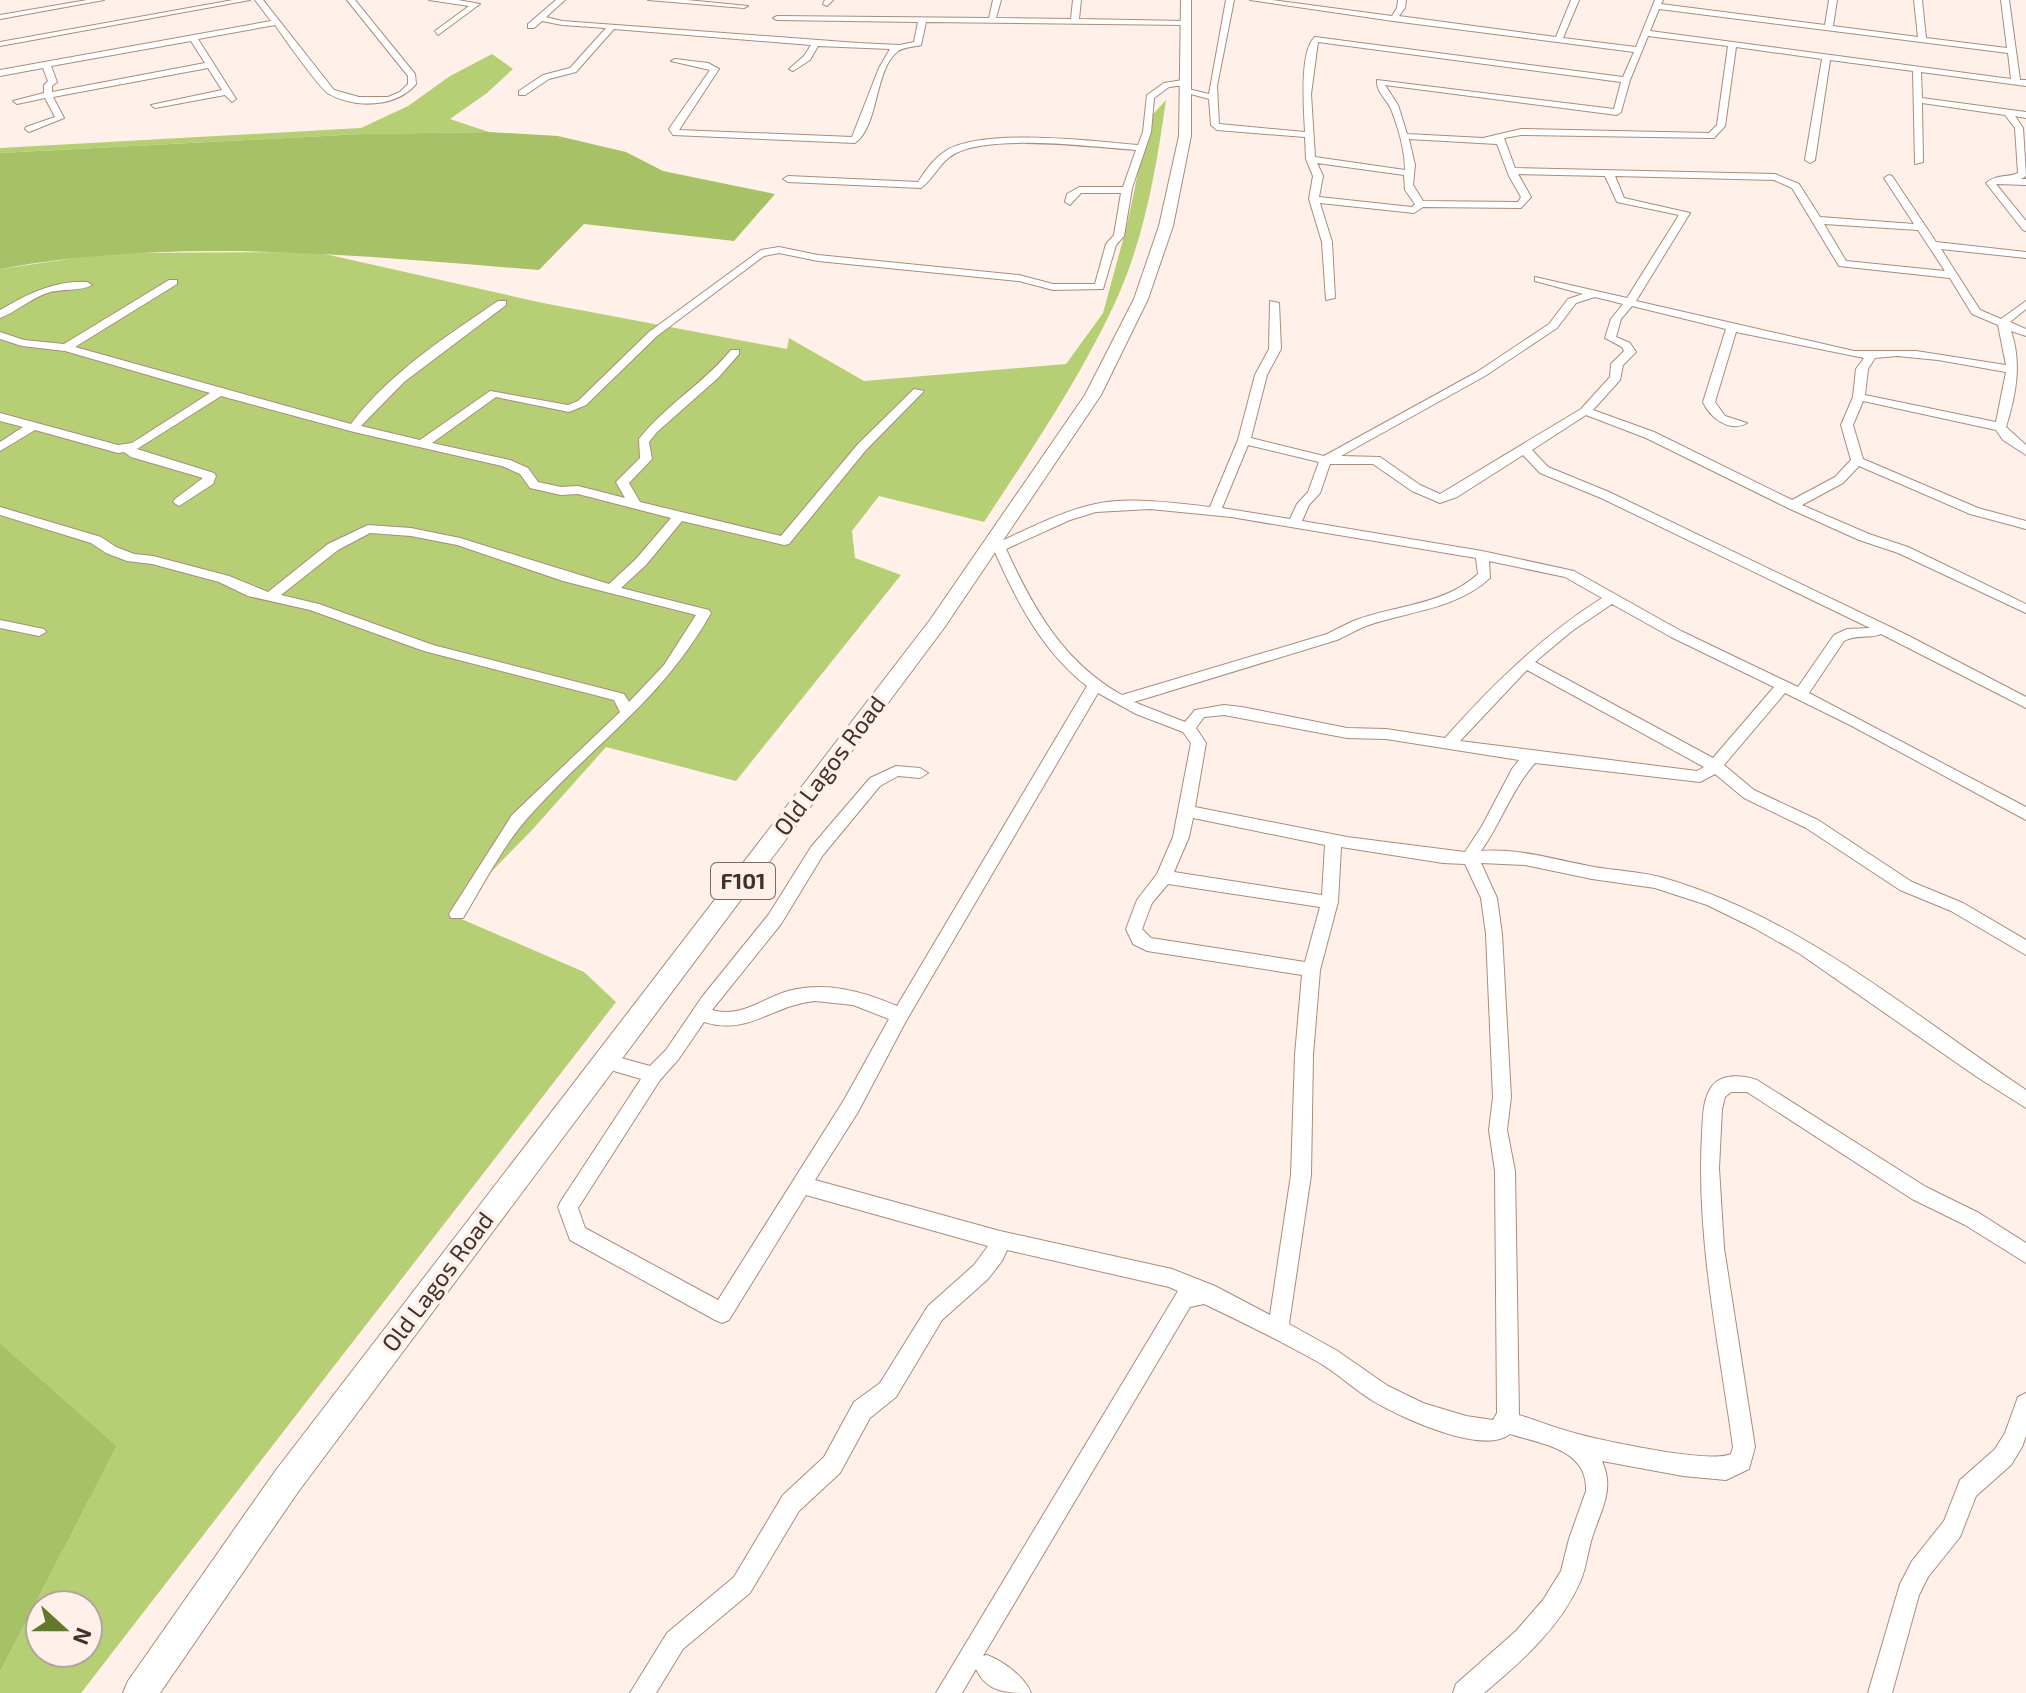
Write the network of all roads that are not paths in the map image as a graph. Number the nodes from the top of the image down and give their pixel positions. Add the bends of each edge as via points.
1 (100, 0) edge
2 (246, 0) edge
3 (259, 0) edge
4 (351, 0) edge
5 (433, 0) edge
6 (561, 0) edge
7 (652, 0) edge
8 (997, 0) edge
9 (1077, 0) edge
10 (1230, 0) edge
11 (1254, 0) edge
12 (1402, 0) edge
13 (1575, 0) edge
14 (1833, 0) edge
15 (1918, 0) edge
16 (2005, 0) edge
17 (1280, 1) edge
18 (478, 2) edge
19 (1658, 3) edge
20 (71, 5) junction
21 (744, 6) dead end
22 (1185, 11) edge
23 (0, 17) edge
24 (540, 18) junction
25 (777, 18) dead end
26 (923, 19) junction
27 (1393, 19) junction
28 (992, 20) junction
29 (1075, 20) junction
30 (274, 23) junction
31 (531, 26) dead end
32 (612, 27) junction
33 (1829, 28) junction
34 (82, 29) junction
35 (438, 33) dead end
36 (1645, 33) junction
37 (193, 38) junction
38 (1564, 39) junction
39 (1922, 40) junction
40 (2011, 40) junction
41 (2026, 42) edge
42 (0, 44) edge
43 (1732, 44) junction
44 (815, 45) junction
45 (901, 47) junction
46 (1639, 50) junction
47 (2012, 51) junction
48 (1826, 56) junction
49 (675, 61) dead end
50 (46, 64) junction
51 (209, 65) junction
52 (793, 69) dead end
53 (1917, 69) junction
54 (0, 73) edge
55 (1626, 80) junction
56 (2021, 82) edge
57 (1184, 87) junction
58 (522, 93) dead end
59 (48, 95) junction
60 (1213, 97) junction
61 (1917, 100) junction
62 (17, 101) dead end
63 (155, 105) dead end
64 (1584, 109) junction
65 (2008, 113) junction
66 (2026, 115) edge
67 (29, 129) dead end
68 (1592, 133) junction
69 (1310, 135) junction
70 (1401, 136) junction
71 (1500, 139) junction
72 (1141, 148) junction
73 (1311, 159) junction
74 (1810, 160) dead end
75 (1918, 162) dead end
76 (1515, 171) junction
77 (1407, 173) junction
78 (1609, 174) junction
79 (1889, 178) dead end
80 (788, 179) dead end
81 (2012, 179) junction
82 (2026, 182) edge
83 (1127, 190) junction
84 (1314, 199) junction
85 (1070, 202) dead end
86 (1420, 204) junction
87 (1815, 220) junction
88 (1921, 227) junction
89 (2026, 228) edge
90 (1933, 245) junction
91 (2026, 255) edge
92 (1953, 275) junction
93 (1539, 279) dead end
94 (173, 282) dead end
95 (87, 285) dead end
96 (1594, 294) junction
97 (1330, 298) dead end
98 (1629, 302) junction
99 (502, 303) dead end
100 (1274, 303) dead end
101 (2026, 304) edge
102 (0, 315) edge
103 (2003, 323) junction
104 (1732, 328) junction
105 (2026, 333) edge
106 (0, 335) edge
107 (66, 348) junction
108 (735, 352) dead end
109 (1871, 356) junction
110 (2010, 369) junction
111 (918, 391) dead end
112 (219, 392) junction
113 (1859, 397) junction
114 (1585, 411) junction
115 (0, 417) edge
116 (1741, 423) dead end
117 (33, 426) junction
118 (2000, 427) junction
119 (354, 428) junction
120 (1244, 440) junction
121 (422, 444) junction
122 (0, 447) edge
123 (127, 448) junction
124 (1525, 450) junction
125 (2026, 451) edge
126 (1326, 460) junction
127 (1857, 461) junction
128 (179, 502) dead end
129 (635, 504) junction
130 (1792, 505) junction
131 (0, 511) edge
132 (1215, 511) junction
133 (679, 516) junction
134 (1294, 524) junction
135 (2026, 525) edge
136 (994, 546) junction
137 (1482, 555) junction
138 (613, 588) junction
139 (272, 596) junction
140 (1613, 597) junction
141 (2026, 609) edge
142 (0, 624) edge
143 (1878, 628) junction
144 (39, 632) dead end
145 (1527, 664) junction
146 (1783, 686) junction
147 (1094, 687) junction
148 (1800, 695) junction
149 (1120, 701) junction
150 (2026, 703) edge
151 (627, 711) junction
152 (1188, 728) junction
153 (1448, 744) junction
154 (1531, 757) junction
155 (1715, 766) junction
156 (920, 773) dead end
157 (1187, 811) junction
158 (2026, 814) edge
159 (1333, 841) junction
160 (1471, 859) junction
161 (1164, 877) junction
162 (1330, 902) junction
163 (457, 914) dead end
164 (2026, 948) edge
165 (1311, 970) junction
166 (701, 1014) junction
167 (900, 1016) junction
168 (603, 1061) junction
169 (654, 1075) junction
170 (2026, 1100) edge
171 (804, 1186) junction
172 (1000, 1240) junction
173 (2026, 1254) edge
174 (1208, 1293) junction
175 (1278, 1329) junction
176 (2026, 1404) edge
177 (1507, 1422) junction
178 (1577, 1445) junction
179 (987, 1667) dead end
180 (140, 1693) edge
181 (642, 1693) edge
182 (948, 1693) edge
183 (1019, 1693) edge
184 (1465, 1693) edge
185 (1880, 1693) edge

1 - 20 street
2 - 34 street
3 - 30 street
4 - 30 street via 412,76 398,98 372,101 331,92
5 - 18 street
6 - 24 street
7 - 21 street
8 - 28 street
9 - 29 street
10 - 60 street
11 - 17 street
12 - 27 street
13 - 38 street
14 - 33 street
15 - 39 street
16 - 40 street via 2012,12
17 - 27 street
18 - 35 street
19 - 33 street
19 - 36 street
20 - 23 street
20 - 34 street
22 - 29 street
22 - 57 main road, Old Lagos Road / F101
24 - 31 street
24 - 32 street
25 - 26 street
26 - 28 street
26 - 45 street via 920,41
27 - 38 street
28 - 29 street
30 - 37 street
32 - 44 street
32 - 58 street via 573,70 546,77
33 - 39 street
34 - 42 street
36 - 43 street
36 - 46 street
37 - 50 street
37 - 51 street
38 - 46 street
39 - 47 street
40 - 41 street
40 - 47 street
43 - 48 street
43 - 68 street via 1721,126 1711,136
44 - 45 street
44 - 52 street
45 - 49 street via 890,55 858,138 852,141 676,133 673,129 715,69
46 - 55 street
47 - 56 street
48 - 53 street
48 - 74 street
50 - 54 street
50 - 59 street via 53,82
51 - 59 street
51 - 63 street via 230,96
53 - 56 street
53 - 61 street
55 - 64 street via 1617,112
55 - 69 street via 1315,39 1307,94
57 - 60 street
57 - 72 street via 1167,85 1150,97
57 - 136 main road, Old Lagos Road / F101 via 1185,136 1179,166 1141,299 1093,395
59 - 62 street
59 - 67 street via 60,118
60 - 69 street via 1216,127
61 - 65 street
61 - 75 street
64 - 68 street via 1579,112
64 - 70 street via 1380,82 1396,112
65 - 66 street
65 - 81 street via 2019,128 2023,174
68 - 71 street via 1510,132
69 - 73 street
70 - 71 street
70 - 77 street via 1411,162
71 - 76 street
72 - 80 street via 964,147 942,158 921,185
72 - 83 street
73 - 77 street
73 - 84 street via 1318,176
76 - 78 street
76 - 86 street via 1526,197 1521,205
77 - 86 street via 1410,194
78 - 87 street via 1775,177 1796,186
78 - 98 street via 1620,200 1685,213
79 - 88 street
81 - 82 street
81 - 89 street via 1992,181 1992,187
83 - 85 street via 1079,190
83 - 121 street via 1119,236 1111,244 1099,287 1053,287 1019,278 779,250 761,253 653,334 582,403 569,409 494,393
84 - 86 street via 1407,210
84 - 97 street via 1327,242
87 - 88 street
87 - 92 street via 1843,264
88 - 90 street
90 - 91 street
90 - 92 street
92 - 103 street via 1976,312
93 - 96 street
94 - 107 street
95 - 102 street via 43,289
96 - 98 street
96 - 126 street via 1572,301 1557,323 1481,374
98 - 104 street
98 - 114 street via 1610,338 1630,352 1617,364 1616,378
99 - 119 street via 387,392
100 - 120 street via 1275,349 1261,375
101 - 103 street
103 - 105 street
103 - 110 street
104 - 109 street
104 - 116 street via 1709,402 1718,418
106 - 107 street
107 - 112 street
108 - 129 street via 643,442 646,459 622,482
109 - 110 street via 1889,351
109 - 113 street via 1862,369
110 - 118 street via 2012,391
111 - 133 street via 862,447 784,541
112 - 119 street
112 - 123 street
113 - 118 street
113 - 127 street via 1847,425
114 - 124 street
114 - 130 street via 1650,435
115 - 117 street
117 - 122 street
117 - 123 street
118 - 125 street
119 - 121 street
120 - 126 street
120 - 132 street
121 - 129 street via 506,463 524,471 534,485
123 - 128 street via 210,476
124 - 126 street via 1440,499 1376,460
124 - 143 street via 1544,470
126 - 134 street via 1314,493
127 - 130 street via 1820,493
127 - 135 street via 1974,511
129 - 133 street
130 - 141 street
131 - 139 street via 96,540 132,558
132 - 134 street
132 - 136 street via 1150,505 1095,508
133 - 138 street
134 - 137 street
136 - 147 street via 1039,627
136 - 168 main road, Old Lagos Road / F101
137 - 140 street via 1569,574
137 - 149 street via 1485,575 1458,593
138 - 139 street via 460,542 368,529 333,547
138 - 151 street via 704,613 688,642
139 - 151 street via 429,648 619,697
140 - 145 street via 1573,620
140 - 146 street
142 - 144 street
143 - 148 street via 1839,638
143 - 150 street
145 - 153 street
145 - 155 street
146 - 148 street
146 - 155 street
147 - 149 street
147 - 167 street
148 - 158 street
149 - 152 street
151 - 163 street via 527,808 496,846
152 - 153 street via 1200,713 1224,710 1347,733
152 - 157 street via 1199,743 1199,754
153 - 154 street
154 - 155 street via 1700,777
154 - 160 street
155 - 164 street via 1749,794 1812,824 1906,886 1957,907
156 - 166 street via 896,771 875,782 817,851 775,919
157 - 159 street
157 - 161 street
159 - 160 street
159 - 162 street
160 - 170 street via 1503,856 1663,884 1734,910 1926,1028 1959,1057
160 - 177 street via 1489,898 1494,934 1502,1097 1498,1130 1505,1171
161 - 162 street
161 - 165 street via 1145,900 1134,929 1139,939
162 - 165 street
165 - 175 street via 1301,1175
166 - 167 street via 723,1023 735,1021 817,993 878,1005
166 - 169 street
167 - 171 street
168 - 169 street
168 - 180 main road, Old Lagos Road / F101 via 287,1481
169 - 171 street via 568,1207 577,1234 722,1313
171 - 172 street
172 - 174 street via 1172,1278
172 - 181 street via 981,1272 935,1313 888,1390 862,1410 832,1465 791,1503 742,1585 675,1641
173 - 178 street via 1919,1193 1751,1085 1723,1085 1715,1095 1709,1193 1744,1447 1741,1461 1726,1469 1683,1465
174 - 175 street
174 - 182 street via 1183,1299
175 - 177 street via 1419,1413 1496,1431
176 - 185 street via 2003,1457 1968,1488 1952,1529 1908,1592
177 - 178 street
178 - 184 street via 1598,1475 1600,1489 1572,1573 1511,1655
179 - 183 street

